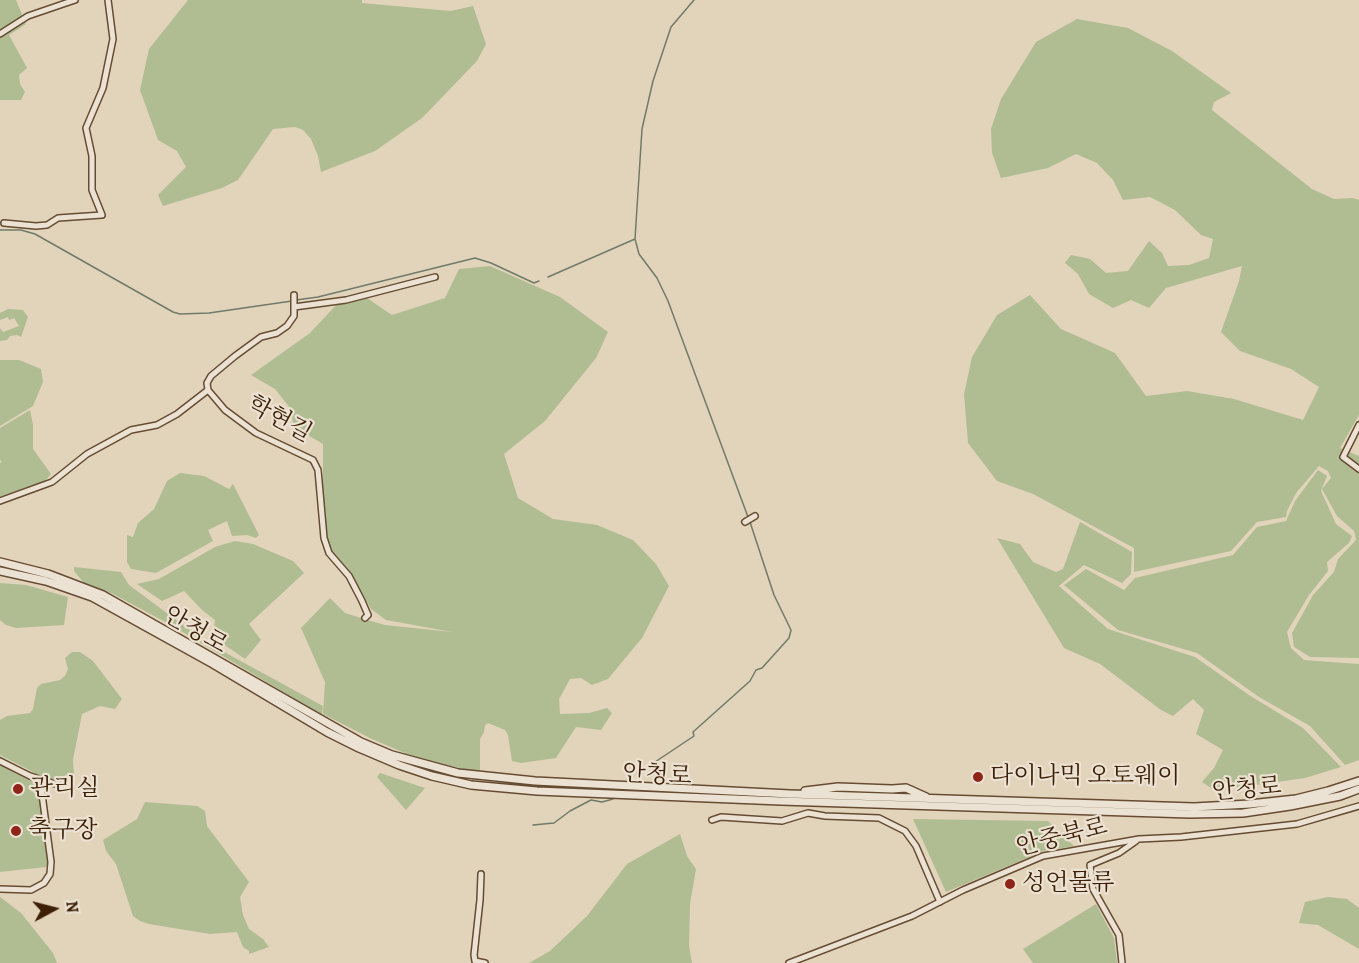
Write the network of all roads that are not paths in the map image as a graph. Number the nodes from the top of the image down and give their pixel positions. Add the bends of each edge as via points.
1 (75, 0) edge
2 (108, 0) edge
3 (0, 34) edge
4 (4, 223) dead end
5 (435, 277) dead end
6 (294, 295) dead end
7 (294, 307) junction
8 (208, 390) junction
9 (1359, 425) edge
10 (1359, 469) edge
11 (0, 501) edge
12 (755, 516) dead end
13 (745, 522) dead end
14 (0, 562) edge
15 (0, 571) edge
16 (366, 618) dead end
17 (0, 760) edge
18 (40, 779) junction
19 (1359, 781) edge
20 (71, 789) dead end
21 (1359, 789) edge
22 (790, 794) junction
23 (932, 800) junction
24 (1359, 806) edge
25 (712, 820) dead end
26 (1139, 838) junction
27 (481, 874) dead end
28 (0, 889) edge
29 (940, 902) junction
30 (485, 963) edge
31 (789, 963) edge
32 (1122, 963) edge

1 - 3 street via 28,16
2 - 4 street via 113,39 103,88 86,128 92,156 92,190 102,215 58,219 36,226
5 - 7 street via 346,300
6 - 7 street
7 - 8 street via 294,316 286,326 261,337 211,376
8 - 11 street via 165,422 131,430 87,454 52,482
8 - 16 street, 학현길 via 225,410 256,433 313,460 318,470 329,553 349,576
9 - 10 street via 1343,457
12 - 13 street
14 - 22 street, 안청로 via 48,574 103,595 361,742 392,755 484,777
15 - 21 street, 안청로 via 46,580 92,597 359,748 432,776 471,785 781,801 1190,814 1243,813 1340,796
17 - 18 street
18 - 20 street
18 - 28 street via 50,874 44,883 31,890
19 - 23 street, 안청로 via 1296,799 1205,807
22 - 23 street, 안청로
22 - 23 street via 828,788 906,788
24 - 26 street, 안중북로 via 1297,824
25 - 29 street via 721,817 782,821 808,813 879,818 905,831 916,846
26 - 29 street, 안중북로 via 1043,856
26 - 32 street via 1119,853 1090,865 1093,889 1119,935
27 - 30 street via 474,955 475,961
29 - 31 street, 안중북로

